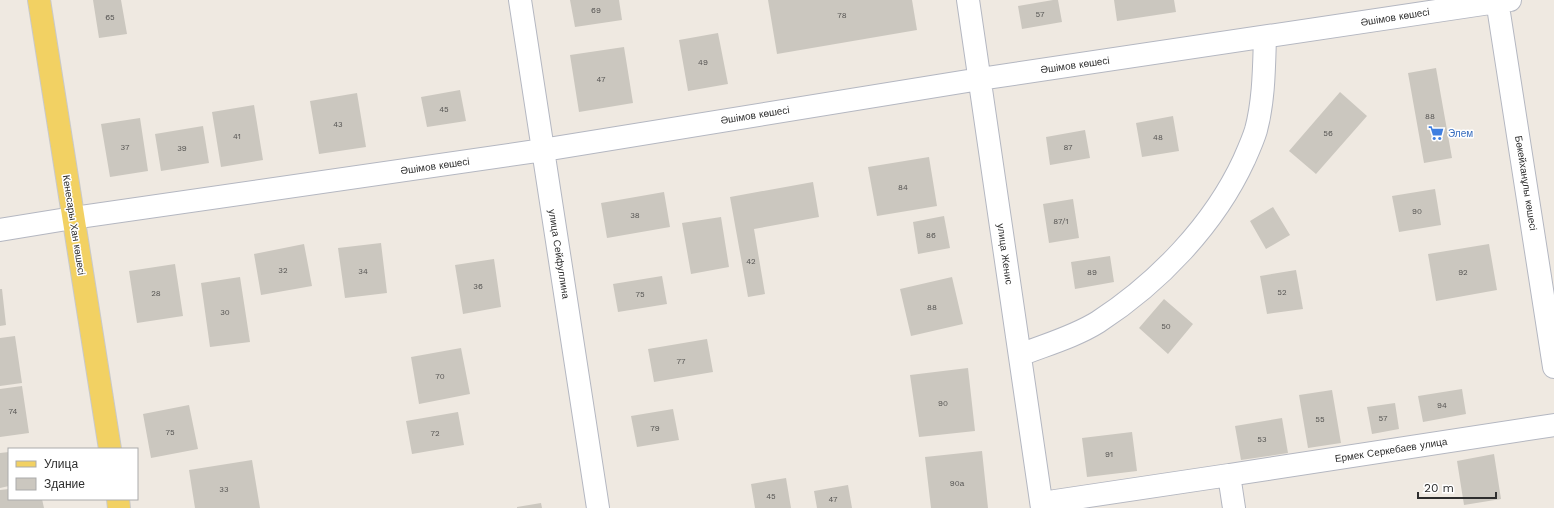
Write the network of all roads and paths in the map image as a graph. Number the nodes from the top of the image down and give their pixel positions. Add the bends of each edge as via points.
1 (39, 0) edge
2 (520, 0) edge
3 (968, 0) edge
4 (1502, 1) edge
5 (1265, 37) junction
6 (980, 79) junction
7 (543, 150) junction
8 (73, 218) junction
9 (0, 230) edge
10 (1020, 355) junction
11 (1554, 367) edge
12 (1554, 425) edge
13 (110, 448) edge
14 (1229, 475) junction
15 (1042, 506) edge
16 (598, 508) edge
17 (1234, 508) edge

1 - 8 main road, Кенесары Хан көшесі
2 - 7 street, улица Сейфуллина
3 - 6 street, улица Женис
4 - 5 street, Әшімов көшесі
4 - 11 street, Бөкейханұлы көшесі
5 - 6 street, Әшімов көшесі
5 - 10 street via 1262,98 1256,130 1233,183 1198,234 1152,280 1097,322
6 - 7 street, Әшімов көшесі
6 - 10 street, улица Женис
7 - 8 street, Әшімов көшесі
7 - 16 street, улица Сейфуллина
8 - 9 street, Әшімов көшесі
8 - 13 main road, Кенесары Хан көшесі
10 - 15 street, улица Женис
12 - 14 street, Ермек Серкебаев улица
14 - 15 street, Ермек Серкебаев улица
14 - 17 street

